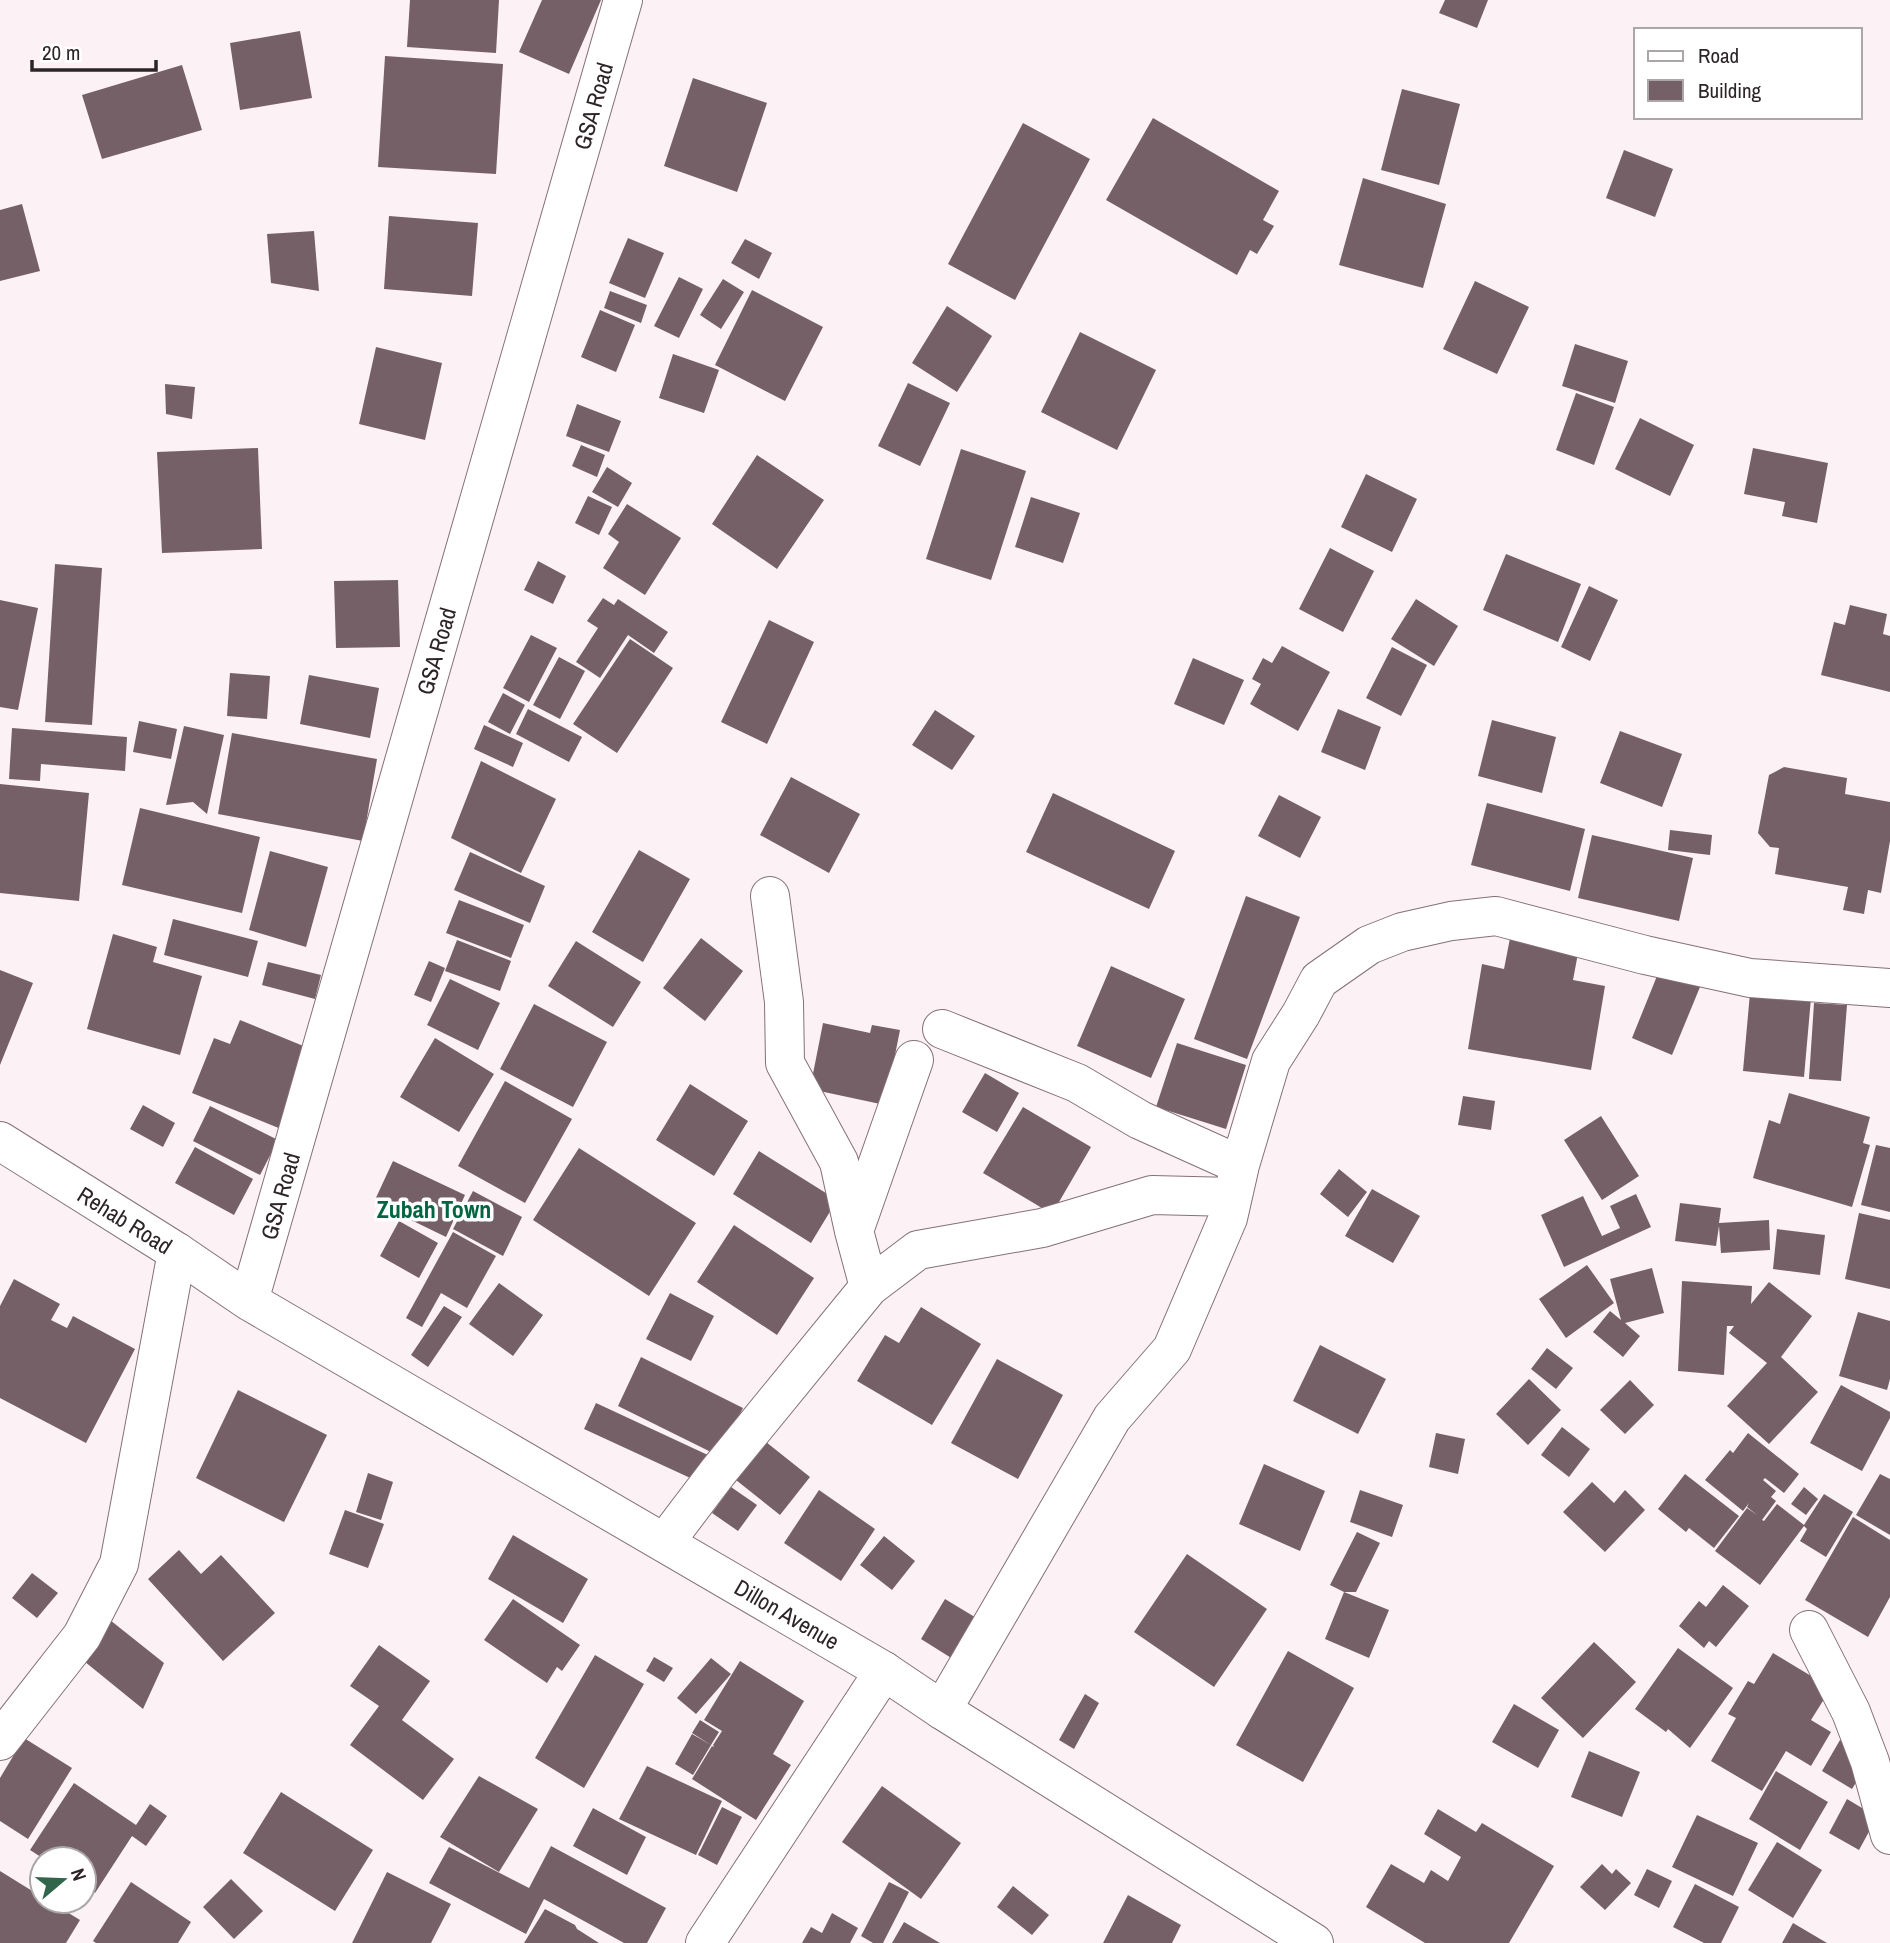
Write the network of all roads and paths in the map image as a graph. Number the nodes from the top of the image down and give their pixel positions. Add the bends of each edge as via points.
1 (623, 0) edge
2 (770, 896) dead end
3 (1890, 988) edge
4 (942, 1029) dead end
5 (914, 1060) dead end
6 (0, 1141) edge
7 (1236, 1181) junction
8 (854, 1231) junction
9 (177, 1252) junction
10 (869, 1287) junction
11 (249, 1301) junction
12 (665, 1542) junction
13 (1809, 1630) dead end
14 (884, 1671) junction
15 (942, 1710) junction
16 (0, 1741) edge
17 (1890, 1835) edge
18 (705, 1943) edge
19 (1314, 1943) edge

1 - 11 street, GSA Road
2 - 8 street via 785,1063 839,1162
3 - 7 street via 1750,978 1496,916 1402,932 1369,945 1319,979 1271,1061
4 - 7 street via 1077,1083
5 - 8 street
6 - 9 street, Rehab Road
7 - 10 street via 1152,1195 1042,1228 918,1250
7 - 15 street via 1228,1218 1172,1349 1112,1419
8 - 10 street
9 - 11 street, Rehab Road
9 - 16 street via 119,1564 82,1636
10 - 12 street
11 - 12 street, Dillon Avenue
12 - 14 street, Dillon Avenue
13 - 17 street via 1851,1712
14 - 15 street, Dillon Avenue
14 - 18 street
15 - 19 street, Dillon Avenue

